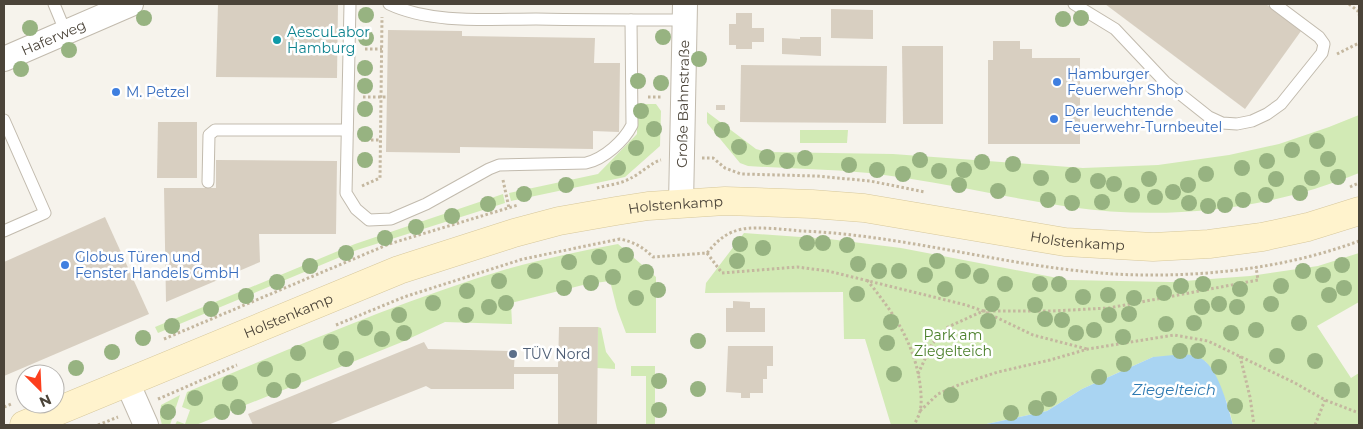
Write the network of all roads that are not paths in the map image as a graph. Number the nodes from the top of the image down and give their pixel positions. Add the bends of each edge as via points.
1 (54, 4) edge
2 (131, 4) edge
3 (350, 4) edge
4 (1074, 4) edge
5 (1276, 4) edge
6 (386, 8) edge
7 (100, 10) edge
8 (685, 12) edge
9 (631, 20) junction
10 (66, 33) junction
11 (4, 59) edge
12 (4, 120) edge
13 (346, 130) junction
14 (208, 182) dead end
15 (681, 204) junction
16 (1359, 211) edge
17 (4, 231) edge
18 (126, 382) junction
19 (24, 425) edge
20 (146, 425) edge

1 - 10 lane
2 - 7 street, Haferweg
3 - 13 lane
4 - 5 lane via 1114,29 1165,82 1209,117 1222,123 1237,124 1252,121 1281,104 1322,52 1324,44 1319,37
6 - 9 lane via 462,19
7 - 10 street, Haferweg
8 - 9 lane
8 - 15 street, Große Bahnstraße
9 - 13 lane via 632,125 595,161 499,165 426,204 390,219 369,220 356,209 346,193
10 - 11 street, Haferweg
12 - 17 lane via 45,213
13 - 14 lane via 215,130 209,135
15 - 16 main road, Holstenkamp via 756,202 864,208 1066,242 1153,247 1262,237
15 - 18 main road, Holstenkamp via 596,214 514,233 399,270
18 - 19 main road, Holstenkamp
18 - 20 street

